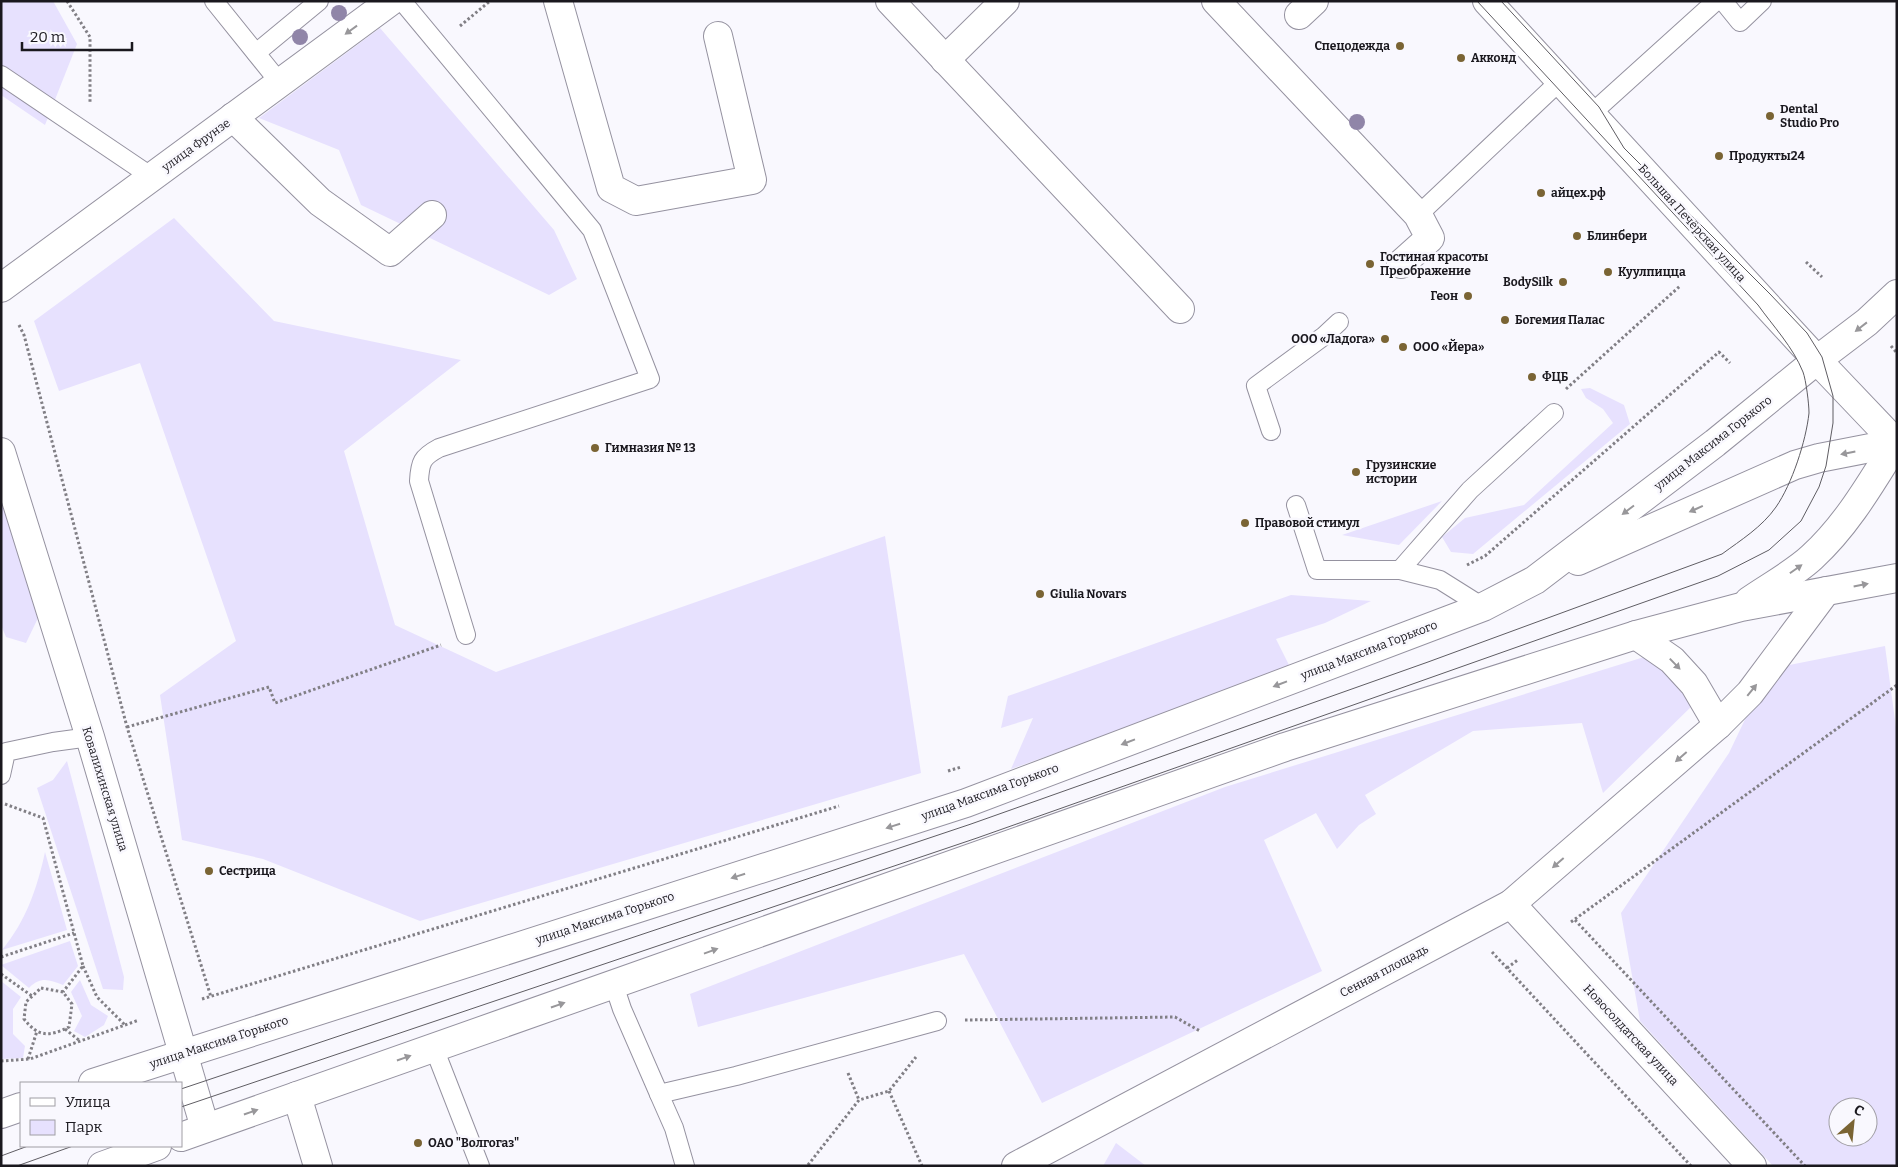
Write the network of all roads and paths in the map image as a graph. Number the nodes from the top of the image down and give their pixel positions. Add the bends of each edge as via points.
1 (67, 1) edge
2 (214, 1) edge
3 (319, 1) edge
4 (391, 1) edge
5 (402, 1) edge
6 (558, 1) edge
7 (890, 1) edge
8 (1005, 1) edge
9 (1216, 1) edge
10 (1487, 1) edge
11 (1716, 1) edge
12 (1723, 1) edge
13 (1762, 1) edge
14 (718, 36) dead end
15 (256, 53) junction
16 (945, 60) junction
17 (1, 75) edge
18 (1560, 81) junction
19 (280, 83) junction
20 (1591, 114) junction
21 (233, 117) junction
22 (90, 135) junction
23 (152, 177) junction
24 (432, 215) dead end
25 (1418, 215) junction
26 (1806, 262) dead end
27 (1401, 264) dead end
28 (1822, 277) dead end
29 (1680, 286) dead end
30 (1, 288) edge
31 (1897, 294) edge
32 (1180, 309) dead end
33 (1339, 322) dead end
34 (19, 325) dead end
35 (1890, 345) dead end
36 (1897, 353) edge
37 (1817, 360) junction
38 (1730, 363) dead end
39 (1563, 391) dead end
40 (1554, 413) dead end
41 (1271, 432) dead end
42 (1896, 444) edge
43 (1, 452) edge
44 (1296, 505) dead end
45 (1400, 570) junction
46 (1897, 578) edge
47 (1440, 580) junction
48 (1536, 580) junction
49 (1826, 591) junction
50 (1483, 607) junction
51 (1741, 607) junction
52 (466, 635) joint
53 (1636, 635) junction
54 (1897, 685) edge
55 (1718, 725) junction
56 (127, 727) junction
57 (90, 737) junction
58 (3, 748) edge
59 (967, 765) dead end
60 (948, 771) dead end
61 (1, 775) edge
62 (1, 803) edge
63 (844, 804) dead end
64 (1511, 904) junction
65 (1575, 920) junction
66 (1469, 926) junction
67 (74, 934) junction
68 (1545, 942) junction
69 (1, 957) edge
70 (83, 966) junction
71 (1507, 968) junction
72 (1, 974) edge
73 (614, 985) junction
74 (63, 992) junction
75 (32, 996) junction
76 (211, 996) junction
77 (170, 1008) junction
78 (937, 1021) joint
79 (125, 1025) junction
80 (916, 1027) junction
81 (65, 1029) junction
82 (37, 1031) junction
83 (80, 1041) junction
84 (434, 1048) junction
85 (1234, 1050) junction
86 (183, 1053) junction
87 (28, 1059) junction
88 (1, 1061) edge
89 (96, 1082) edge
90 (889, 1091) junction
91 (659, 1094) junction
92 (297, 1096) junction
93 (193, 1132) edge
94 (153, 1147) edge
95 (808, 1165) edge
96 (102, 1166) edge
97 (318, 1166) edge
98 (480, 1166) edge
99 (685, 1166) edge
100 (922, 1166) edge
101 (1016, 1166) edge
102 (1691, 1166) edge
103 (1752, 1166) edge
104 (1805, 1166) edge

1 - 22 path via 90,37
2 - 15 lane
3 - 15 lane
4 -> 19 street, улица Фрунзе
5 - 52 lane via 592,230 650,379 427,454 420,466 419,481
6 - 14 street via 611,188 636,201 752,180
7 - 16 street
8 - 16 street
9 - 25 street
10 - 18 street, Большая Печёрская улица
11 - 20 lane
12 - 13 lane via 1740,22
15 - 19 lane
16 - 32 street
17 - 22 lane
18 - 20 street, Большая Печёрская улица
18 - 25 lane
19 - 21 street, улица Фрунзе
20 - 37 street, Большая Печёрская улица
21 - 23 street, улица Фрунзе
21 - 24 street via 320,202 390,252
22 - 23 lane
23 - 30 street, улица Фрунзе
25 - 27 street via 1430,238
26 - 28 path
29 - 39 path
31 -> 37 street via 1867,322
33 - 41 lane via 1256,386
34 - 56 path
35 - 36 path
37 - 42 street, Большая Печёрская улица
37 -> 48 street, улица Максима Горького
38 - 47 path via 1719,352 1485,556
40 - 45 lane via 1470,490
42 -> 48 street via 1795,465
51 -> 42 street via 1811,558 1835,534
43 - 57 street, Ковалихинская улица
44 - 45 lane via 1317,570
45 - 47 lane
49 -> 46 street
47 - 50 lane
48 - 50 street, улица Максима Горького
49 - 51 street
55 -> 49 street, Сенная площадь via 1750,693
50 -> 86 street, улица Максима Горького via 966,803
51 - 53 street
52 - 56 path via 275,703 269,687
53 -> 55 street via 1672,660 1694,684
73 -> 53 street via 1285,747
54 - 65 path
55 -> 64 street, Сенная площадь
56 - 57 path
56 - 76 path
57 - 58 lane
57 - 77 street, Ковалихинская улица
58 - 61 lane
59 - 60 path
62 - 67 path via 42,818
63 - 76 path
64 - 66 street, Сенная площадь
64 - 68 street, Новосолдатская улица
65 - 68 path
65 - 104 path
66 - 71 path
66 - 85 street, Сенная площадь
67 - 69 path
67 - 70 path
68 - 71 path
68 - 103 street, Новосолдатская улица
70 - 74 path
70 - 79 path via 97,997
71 - 102 path
72 - 75 path
84 -> 73 street
73 - 91 lane
74 - 75 path via 41,988
74 - 81 path via 72,1004 69,1027
75 - 82 path via 26,1002 24,1019 33,1031
76 - 77 path
77 - 79 path
77 - 86 street, Ковалихинская улица
78 - 80 lane
78 - 85 path via 1175,1017
79 - 83 path
80 - 90 path via 922,1049
80 - 91 lane
81 - 82 path via 52,1035
81 - 83 path
82 - 87 path
83 - 87 path
92 -> 84 street
84 - 98 lane
85 - 101 street, Сенная площадь
86 - 89 street, улица Максима Горького
86 - 93 street, Ковалихинская улица
87 - 88 path
90 - 95 path via 860,1100
90 - 100 path
91 - 99 lane via 674,1128
93 -> 92 street
92 - 97 street
94 - 96 street

